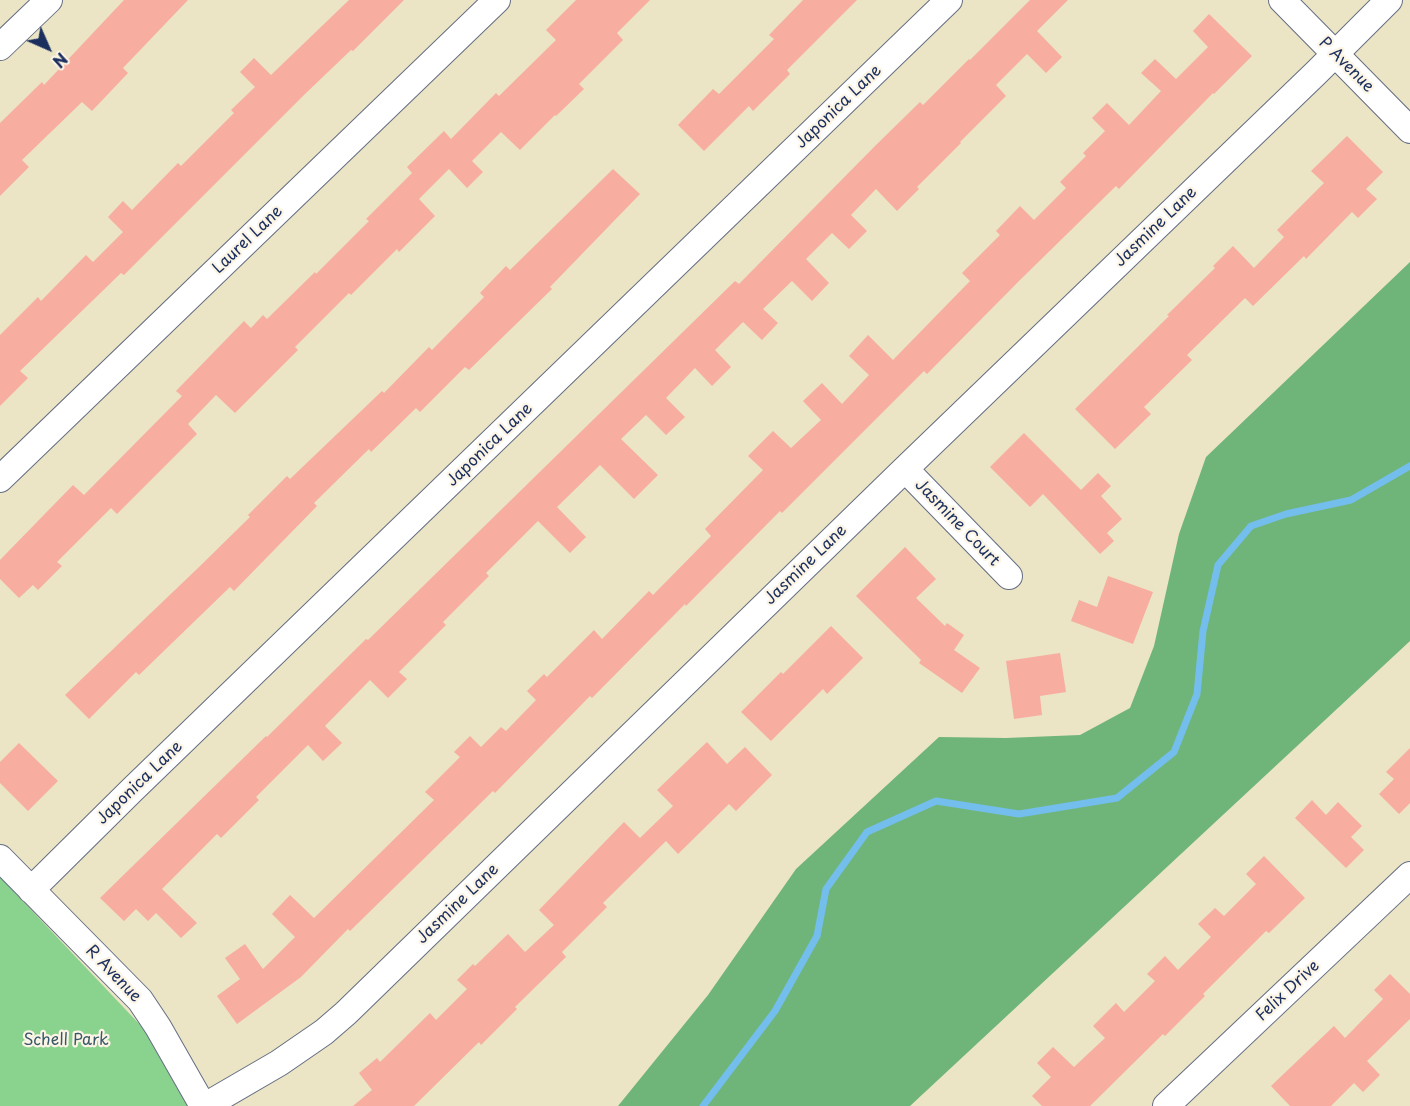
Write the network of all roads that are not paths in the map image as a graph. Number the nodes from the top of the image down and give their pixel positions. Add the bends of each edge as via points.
1 (49, 0) edge
2 (497, 0) edge
3 (949, 0) edge
4 (1282, 0) edge
5 (1389, 0) edge
6 (0, 47) edge
7 (1335, 55) junction
8 (1410, 130) edge
9 (905, 469) junction
10 (0, 479) edge
11 (1009, 576) dead end
12 (0, 858) edge
13 (1410, 875) edge
14 (31, 890) junction
15 (204, 1106) edge
16 (1166, 1106) edge

1 - 6 street
2 - 10 street, Laurel Lane
3 - 14 street, Japonica Lane
4 - 7 street, P Avenue
5 - 7 street, Jasmine Lane
7 - 8 street, P Avenue
7 - 9 street, Jasmine Lane
9 - 11 street, Jasmine Court
9 - 15 street, Jasmine Lane via 324,1032
12 - 14 street, R Avenue
13 - 16 street, Felix Drive
14 - 15 street, R Avenue via 140,1000

